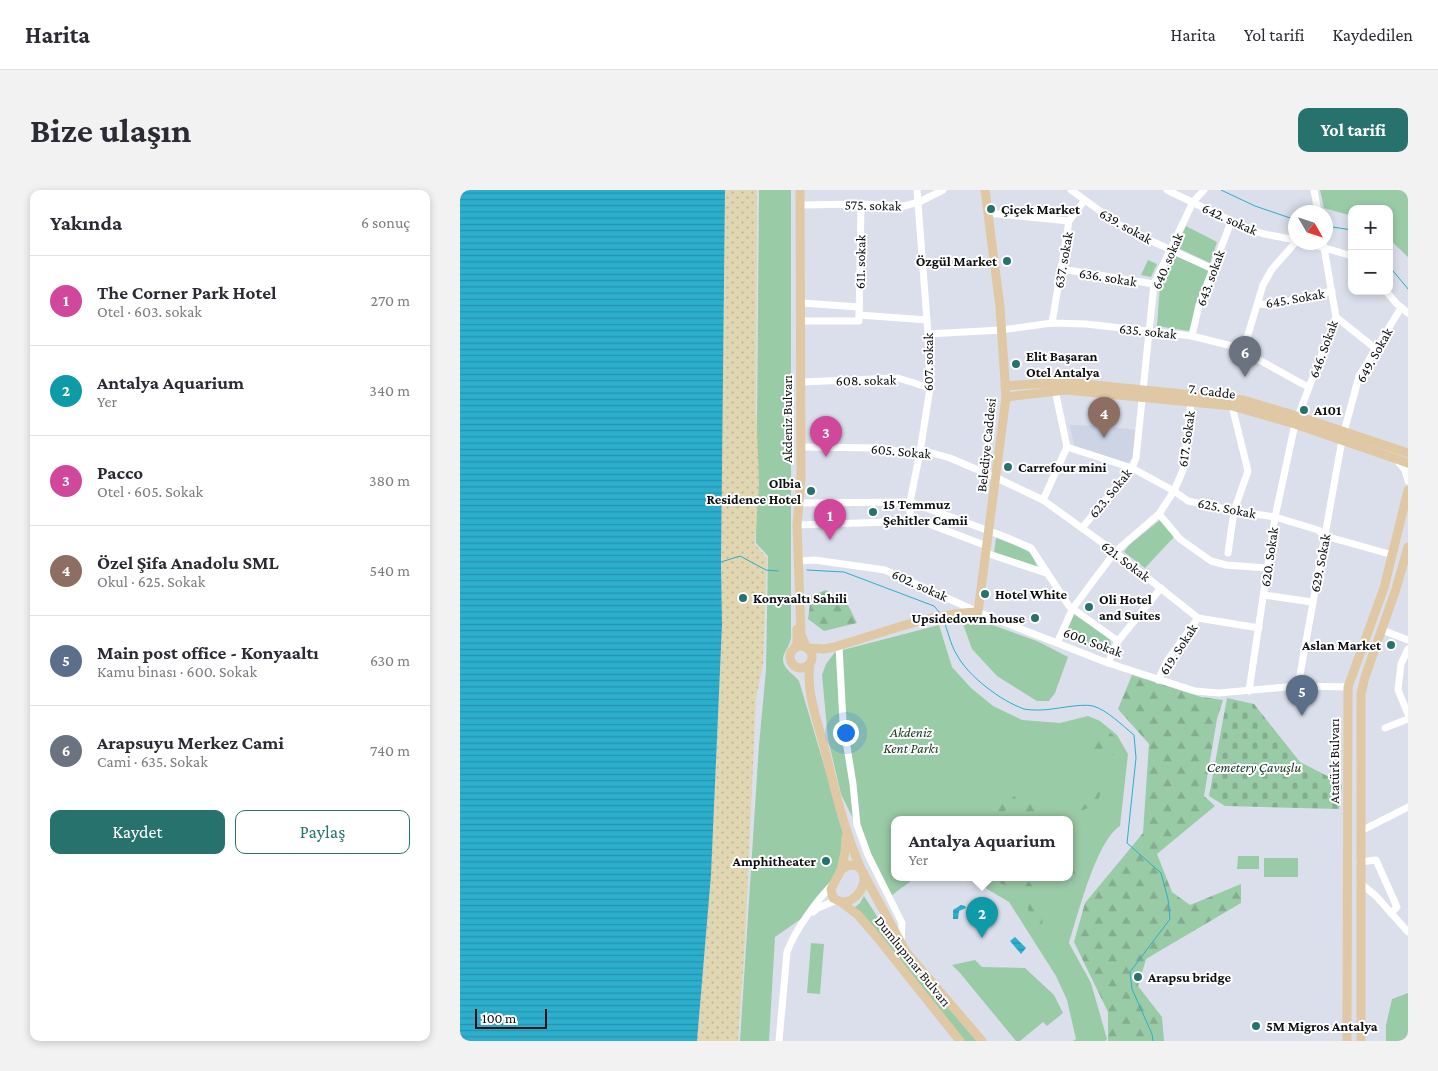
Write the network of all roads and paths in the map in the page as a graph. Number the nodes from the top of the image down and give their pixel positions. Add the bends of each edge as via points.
1 (800, 190) edge
2 (917, 190) edge
3 (942, 190) edge
4 (985, 190) edge
5 (1071, 190) edge
6 (1167, 190) edge
7 (1204, 190) edge
8 (1314, 190) edge
9 (1084, 201) junction
10 (919, 202) junction
11 (1193, 202) junction
12 (861, 204) junction
13 (800, 205) junction
14 (1317, 205) edge
15 (988, 213) junction
16 (1069, 221) junction
17 (1231, 222) junction
18 (1288, 239) edge
19 (1170, 249) junction
20 (1333, 249) edge
21 (1289, 250) edge
22 (1325, 250) edge
23 (1348, 254) edge
24 (1061, 269) junction
25 (1213, 269) junction
26 (1154, 284) junction
27 (1332, 291) junction
28 (1390, 295) edge
29 (802, 303) junction
30 (1258, 304) junction
31 (859, 307) junction
32 (1401, 308) junction
33 (1408, 312) edge
34 (859, 318) junction
35 (1336, 318) junction
36 (928, 320) junction
37 (801, 321) junction
38 (1052, 323) junction
39 (1000, 330) junction
40 (1149, 332) junction
41 (928, 334) junction
42 (1192, 336) junction
43 (1376, 349) junction
44 (1243, 351) junction
45 (801, 382) junction
46 (1005, 386) junction
47 (1308, 387) junction
48 (930, 388) junction
49 (1055, 390) junction
50 (1142, 394) junction
51 (1006, 397) junction
52 (1191, 402) junction
53 (1232, 406) junction
54 (1296, 420) junction
55 (1343, 436) junction
56 (1408, 446) edge
57 (801, 447) junction
58 (1067, 447) junction
59 (920, 452) junction
60 (1408, 453) edge
61 (1395, 454) junction
62 (1408, 463) edge
63 (1132, 468) junction
64 (996, 478) junction
65 (1408, 481) edge
66 (1408, 490) edge
67 (1174, 491) junction
68 (1043, 500) junction
69 (910, 502) junction
70 (799, 503) junction
71 (1234, 511) junction
72 (1159, 514) junction
73 (1275, 517) junction
74 (910, 520) junction
75 (797, 525) junction
76 (1082, 528) junction
77 (989, 532) junction
78 (1325, 536) junction
79 (1408, 547) edge
80 (987, 549) junction
81 (1115, 552) junction
82 (1228, 552) dead end
83 (1393, 555) junction
84 (798, 559) junction
85 (1406, 561) edge
86 (1267, 568) junction
87 (1047, 573) junction
88 (1161, 588) junction
89 (1264, 595) junction
90 (1312, 602) junction
91 (1072, 608) junction
92 (978, 612) junction
93 (1198, 618) junction
94 (1259, 628) junction
95 (1382, 630) junction
96 (1408, 640) edge
97 (1118, 641) junction
98 (1057, 643) junction
99 (837, 646) junction
100 (807, 648) junction
101 (794, 649) junction
102 (1408, 649) edge
103 (810, 662) junction
104 (1108, 663) junction
105 (796, 666) junction
106 (1158, 680) junction
107 (1298, 686) junction
108 (1348, 687) junction
109 (809, 688) junction
110 (1248, 691) junction
111 (1408, 714) edge
112 (1408, 719) edge
113 (1385, 728) dead end
114 (1408, 807) edge
115 (846, 831) junction
116 (1361, 831) junction
117 (1360, 862) junction
118 (841, 870) junction
119 (862, 871) junction
120 (833, 883) junction
121 (1360, 883) junction
122 (839, 901) junction
123 (1391, 913) junction
124 (808, 916) junction
125 (1408, 932) edge
126 (901, 944) junction
127 (779, 1041) edge
128 (960, 1041) edge
129 (982, 1041) edge
130 (1347, 1041) edge
131 (1361, 1041) edge

1 - 13 main road, Akdeniz Bulvarı
2 - 10 street, 607. sokak
3 - 10 street, 575. sokak
4 - 15 main road, Belediye Caddesi
5 - 9 street, 639. sokak
6 - 11 street, 642. sokak
7 - 11 street, 640. sokak
8 - 14 street
9 - 16 street, 637. sokak
9 - 19 street, 639. sokak via 1125,228
10 - 12 street, 575. sokak via 904,206
10 - 36 street, 607. sokak
11 - 17 street, 642. sokak
11 - 19 street, 640. sokak
12 - 13 street, 575. sokak
12 - 31 street, 611. sokak
13 - 29 main road, Akdeniz Bulvarı
15 - 16 street
15 - 39 main road, Belediye Caddesi
16 - 24 street, 637. sokak
17 - 18 street, 642. sokak
17 - 25 street, 643. sokak
19 - 25 street, 639. sokak
19 - 26 street, 640. sokak
20 - 23 street
21 - 30 street via 1267,277
22 - 27 street, 646. Sokak
24 - 26 street, 636. sokak
24 - 38 street, 637. sokak
25 - 42 street, 643. sokak via 1199,305
26 - 40 street, 640. sokak
27 - 30 street, 645. Sokak via 1271,305
27 - 35 street, 646. Sokak
28 - 32 street
29 - 31 street
29 - 37 main road, Akdeniz Bulvarı
30 - 44 street
31 - 34 street, 611. sokak
32 - 33 street
32 - 43 street, 649. Sokak
34 - 36 street
34 - 37 street
35 - 43 street
35 - 47 street, 646. Sokak
36 - 41 street, 607. sokak
37 - 45 main road, Akdeniz Bulvarı
38 - 39 street, 635. sokak
38 - 40 street, 635. sokak
39 - 41 street, 635. sokak
39 - 46 main road, Belediye Caddesi
40 - 42 street, 635. sokak
40 - 50 street, 640. sokak
41 - 48 street, 607. sokak
42 - 44 street, 635. sokak
43 - 55 street, 649. Sokak via 1359,376
44 - 47 street
45 - 48 street, 608. sokak via 898,378
45 - 57 main road, Akdeniz Bulvarı
46 - 50 main road, 7. Cadde via 1064,382
46 - 51 main road, Belediye Caddesi
47 - 54 street, 646. Sokak
48 - 59 street, 607. sokak
49 - 50 main road, 7. Cadde
49 - 51 main road, 7. Cadde
49 - 58 street
50 - 52 main road, 7. Cadde
50 - 54 main road, 7. Cadde via 1243,400
50 - 63 street, 623. Sokak via 1136,458
51 - 64 main road, Belediye Caddesi
52 - 53 main road, 7. Cadde
52 - 67 street, 617. Sokak via 1183,470
53 - 54 main road, 7. Cadde
53 - 71 street via 1248,471
54 - 55 main road, 7. Cadde
54 - 73 street, 620. Sokak
55 - 61 main road, 7. Cadde
55 - 78 street, 629. Sokak
56 - 61 street
57 - 59 street, 605. Sokak
57 - 70 main road, Akdeniz Bulvarı
58 - 63 street, 625. Sokak
58 - 68 street
59 - 64 street, 605. Sokak via 950,458
59 - 69 street, 607. sokak
60 - 61 main road, 7. Cadde
61 - 62 main road, 7. Cadde
61 - 65 street
63 - 67 street, 625. Sokak
63 - 76 street, 623. Sokak
64 - 68 street, 621. Sokak
64 - 77 main road, Belediye Caddesi
66 - 83 main road, Atatürk Bulvarı
67 - 71 street, 625. Sokak via 1188,501
67 - 72 street, 617. Sokak
68 - 76 street, 621. Sokak
69 - 70 street
69 - 74 street, 607. sokak
69 - 77 street
70 - 75 main road, Akdeniz Bulvarı
71 - 73 street, 625. Sokak
71 - 82 street
72 - 81 street, 617. Sokak
72 - 86 street via 1180,539 1211,561
73 - 78 street, 625. Sokak via 1318,530
73 - 86 street, 620. Sokak
74 - 75 street
74 - 80 street via 921,521
75 - 84 main road, Akdeniz Bulvarı
76 - 81 street, 621. Sokak
77 - 80 main road, Belediye Caddesi
77 - 87 street via 1031,548
78 - 83 street, 625. Sokak
78 - 90 street, 629. Sokak
79 - 85 main road, Atatürk Bulvarı
80 - 87 street
80 - 92 main road, Belediye Caddesi
81 - 88 street, 621. Sokak
81 - 91 street, 617. Sokak
83 - 108 main road, Atatürk Bulvarı
84 - 92 street, 602. sokak via 885,570
84 - 100 main road, Akdeniz Bulvarı via 801,634
84 - 101 main road via 797,638
85 - 95 main road, Atatürk Bulvarı
86 - 89 street, 620. Sokak
87 - 91 street
88 - 93 street, 621. Sokak
88 - 97 street
89 - 90 street
89 - 94 street, 620. Sokak
90 - 107 street, 629. Sokak
91 - 97 street
91 - 98 street, 617. Sokak
92 - 98 street, 600. Sokak
92 - 99 main road, 600. Sokak via 933,618
93 - 94 street, 621. Sokak
93 - 106 street, 619. Sokak via 1167,661
94 - 110 street, 620. Sokak
95 - 96 street
95 - 116 main road, Atatürk Bulvarı via 1361,694
97 - 104 street
98 - 104 street, 600. Sokak
99 - 100 main road
99 - 103 main road
99 - 126 street via 857,825 902,923
100 - 101 main road
100 - 103 main road via 812,654
101 - 105 main road via 791,656
102 - 111 street via 1401,664 1398,690
103 - 105 main road via 805,667
103 - 109 main road
104 - 106 street, 600. Sokak
105 - 109 main road
106 - 110 street, 600. Sokak via 1195,691
107 - 108 street, 600. Sokak
107 - 110 street, 600. Sokak
108 - 130 main road, Atatürk Bulvarı
109 - 115 main road
112 - 113 street
114 - 116 street
115 - 118 main road
115 - 119 main road, Dumlupınar Bulvarı
116 - 117 main road, Atatürk Bulvarı
117 - 121 main road, Atatürk Bulvarı
117 - 123 street via 1376,860 1397,907
118 - 119 main road via 852,865
118 - 120 main road
119 - 122 main road via 863,885 858,895 850,901
119 - 126 main road, Dumlupınar Bulvarı
120 - 122 main road via 832,894
120 - 124 street
121 - 123 street
121 - 131 main road, Atatürk Bulvarı
122 - 124 street via 818,908
122 - 128 main road, Dumlupınar Bulvarı via 877,937
123 - 125 street
124 - 127 street via 787,952
126 - 129 main road, Dumlupınar Bulvarı

